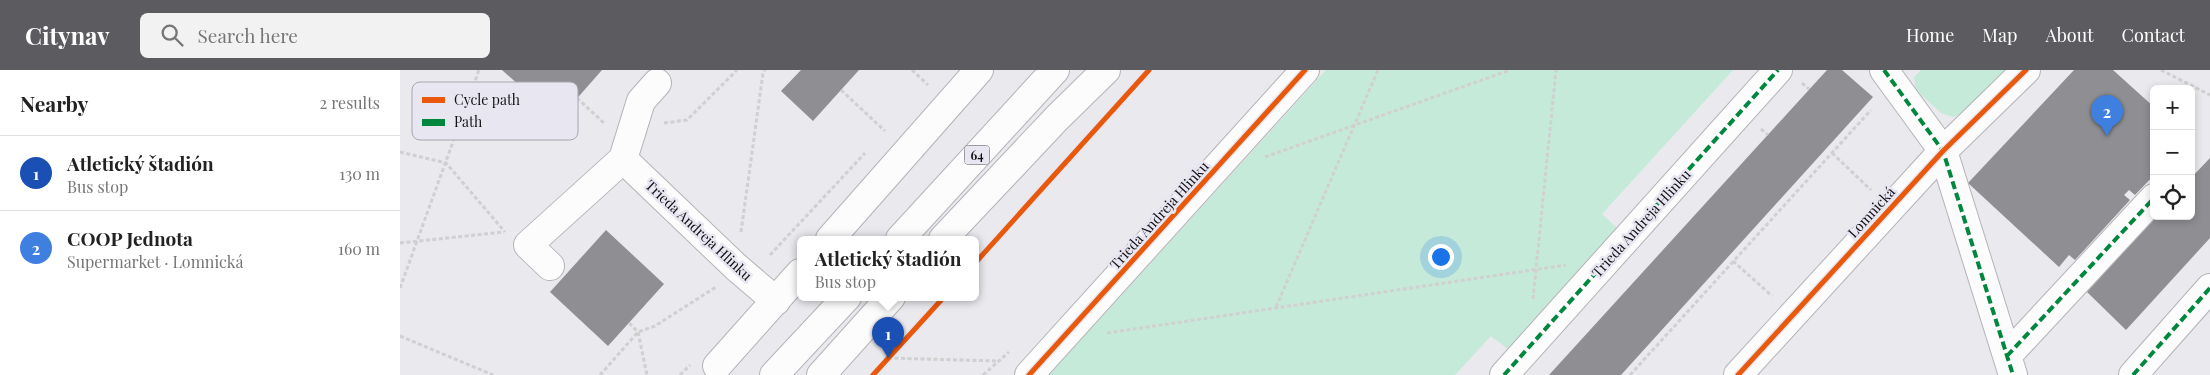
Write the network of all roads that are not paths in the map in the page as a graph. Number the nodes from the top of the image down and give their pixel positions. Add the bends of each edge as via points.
1 (979, 70) edge
2 (1055, 70) edge
3 (1106, 70) edge
4 (1305, 70) edge
5 (1778, 70) edge
6 (1884, 70) edge
7 (2026, 70) edge
8 (657, 83) dead end
9 (628, 144) junction
10 (1943, 151) junction
11 (2150, 203) edge
12 (833, 236) edge
13 (903, 236) edge
14 (946, 236) edge
15 (550, 266) dead end
16 (797, 276) edge
17 (2210, 288) edge
18 (776, 300) junction
19 (843, 301) edge
20 (887, 301) edge
21 (2010, 365) edge
22 (717, 366) dead end
23 (774, 375) edge
24 (821, 375) edge
25 (1029, 375) edge
26 (1504, 375) edge
27 (1738, 375) edge
28 (2133, 375) edge

1 - 12 street
2 - 13 street, 64
3 - 14 street, 64
4 - 25 street, Trieda Andreja Hlinku
5 - 26 street, Trieda Andreja Hlinku
6 - 10 street
7 - 10 street, Lomnická
8 - 9 street via 641,101
9 - 15 street via 516,238
9 - 18 street, Trieda Andreja Hlinku via 739,269
10 - 21 street
10 - 27 street, Lomnická
11 - 21 street
16 - 18 street
17 - 28 street
18 - 22 street
19 - 23 street
20 - 24 street

